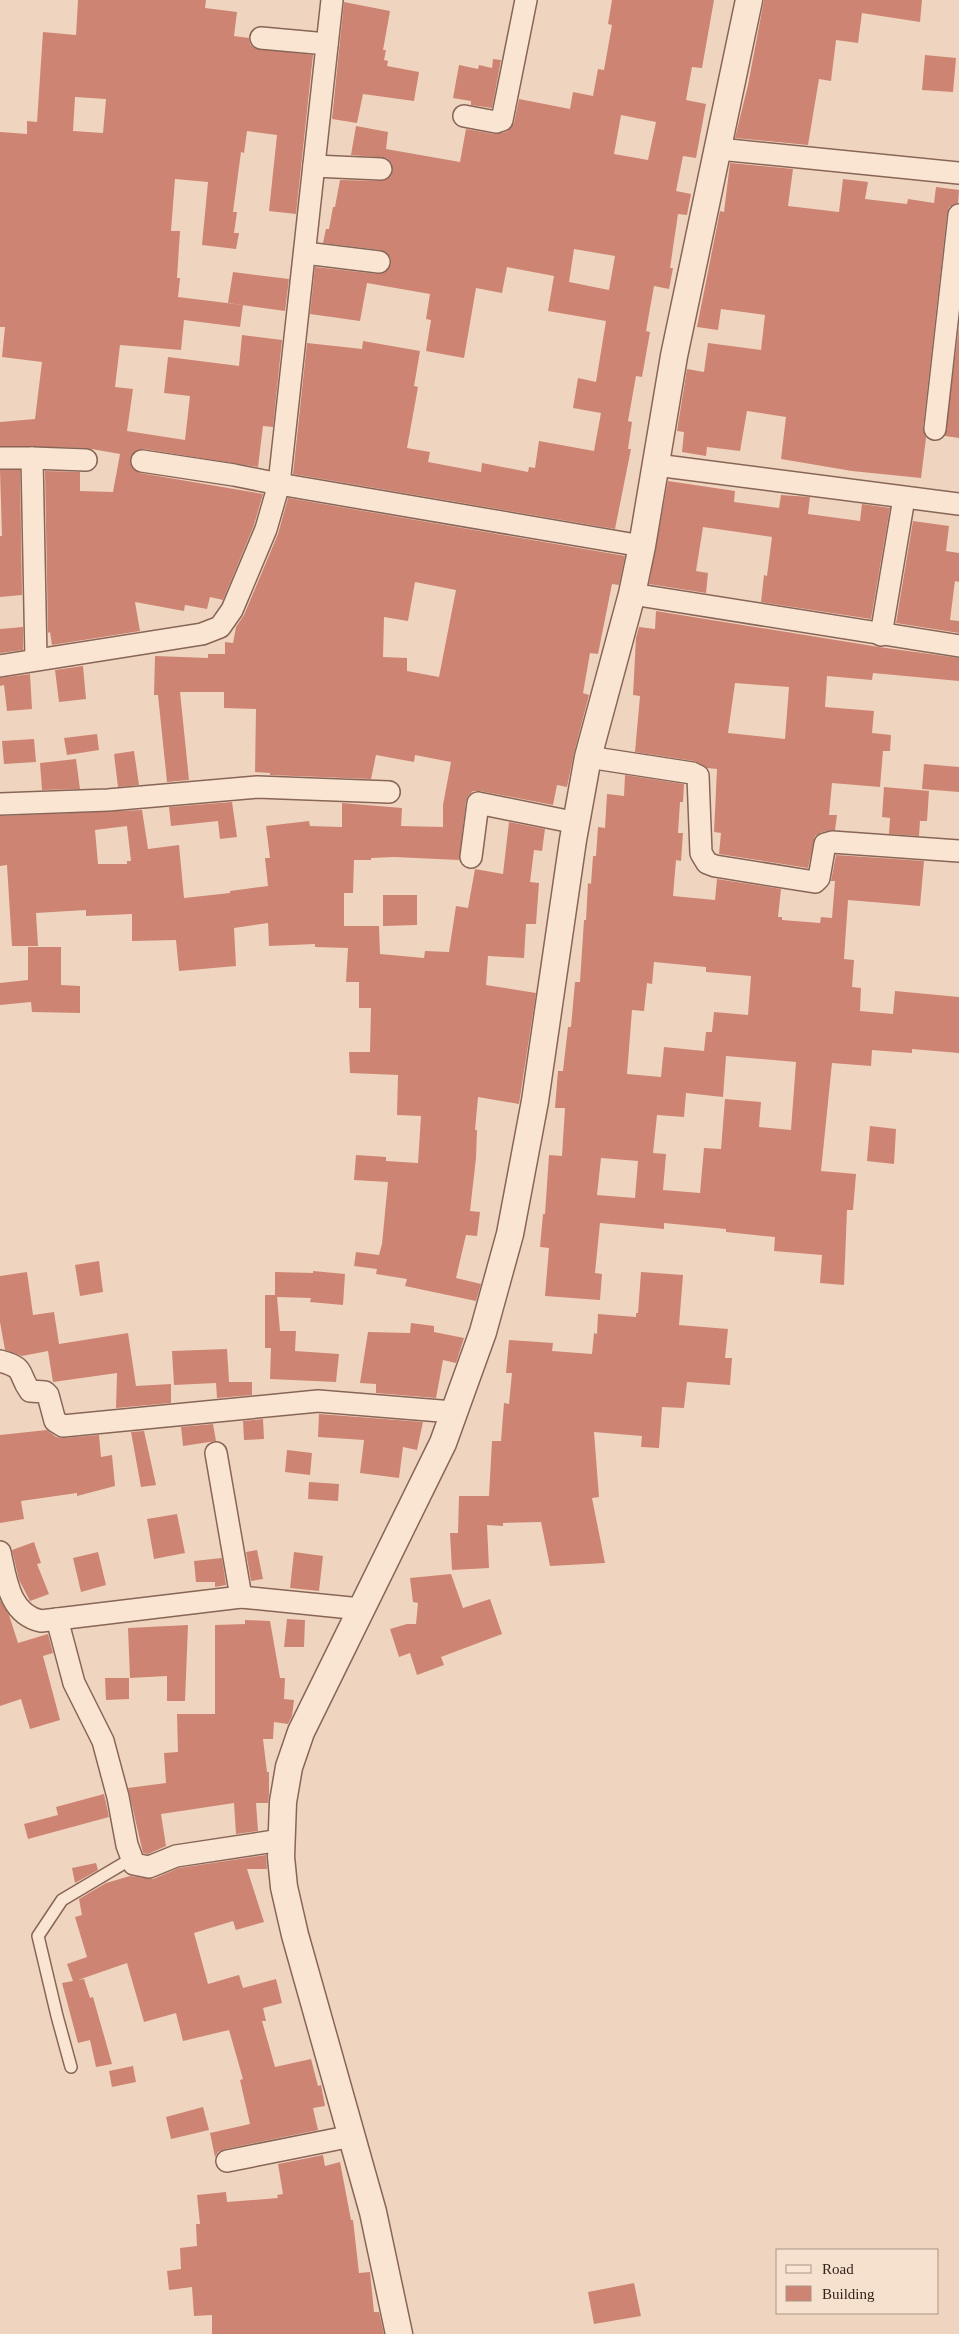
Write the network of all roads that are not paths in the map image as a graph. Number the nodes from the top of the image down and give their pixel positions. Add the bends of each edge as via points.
1 (332, 0) edge
2 (526, 0) edge
3 (749, 0) edge
4 (261, 38) dead end
5 (327, 44) junction
6 (464, 116) dead end
7 (718, 149) junction
8 (314, 166) junction
9 (381, 169) dead end
10 (959, 173) edge
11 (959, 215) edge
12 (305, 253) junction
13 (379, 262) dead end
14 (935, 429) dead end
15 (0, 458) edge
16 (32, 458) junction
17 (86, 460) dead end
18 (142, 461) dead end
19 (656, 464) junction
20 (279, 484) junction
21 (904, 498) junction
22 (959, 504) edge
23 (642, 546) junction
24 (632, 594) junction
25 (881, 635) junction
26 (959, 646) edge
27 (36, 659) junction
28 (0, 666) edge
29 (588, 757) junction
30 (389, 792) dead end
31 (0, 804) edge
32 (577, 823) junction
33 (959, 851) edge
34 (471, 857) dead end
35 (0, 1361) edge
36 (453, 1412) junction
37 (216, 1453) dead end
38 (0, 1552) edge
39 (241, 1597) junction
40 (361, 1609) junction
41 (57, 1619) junction
42 (281, 1840) junction
43 (131, 1859) junction
44 (71, 2067) dead end
45 (352, 2136) junction
46 (227, 2161) dead end
47 (399, 2334) edge

1 - 5 street
2 - 6 street via 502,120 496,122
3 - 7 street
4 - 5 street
5 - 8 street
7 - 10 street
7 - 19 street via 674,356
8 - 9 street
8 - 12 street
11 - 14 street
12 - 13 street
12 - 20 street
15 - 16 street
16 - 17 street
16 - 27 street
18 - 20 street
19 - 21 street
19 - 23 street
20 - 23 street
20 - 27 street via 266,530 232,610 220,627 202,634
21 - 22 street
21 - 25 street
23 - 24 street
24 - 25 street
24 - 29 street
25 - 26 street
27 - 28 street
29 - 32 street
29 - 33 street via 698,776 701,852 706,863 715,866 815,882 819,880 826,844 832,842
30 - 31 street via 257,787 108,800
32 - 34 street via 478,804
32 - 36 street via 535,1101 510,1234 483,1332
35 - 36 street via 15,1365 30,1391 48,1395 55,1421 63,1426 318,1400
36 - 40 street via 439,1451
37 - 39 street
38 - 41 street via 8,1590 17,1607 31,1619
39 - 40 street
39 - 41 street
40 - 42 street via 300,1732 289,1767
41 - 43 street via 74,1683 103,1741
42 - 43 street via 176,1856 149,1867 134,1864
42 - 45 street via 284,1887 295,1935
43 - 44 lane via 62,1900 38,1936
45 - 46 street
45 - 47 street via 373,2212

